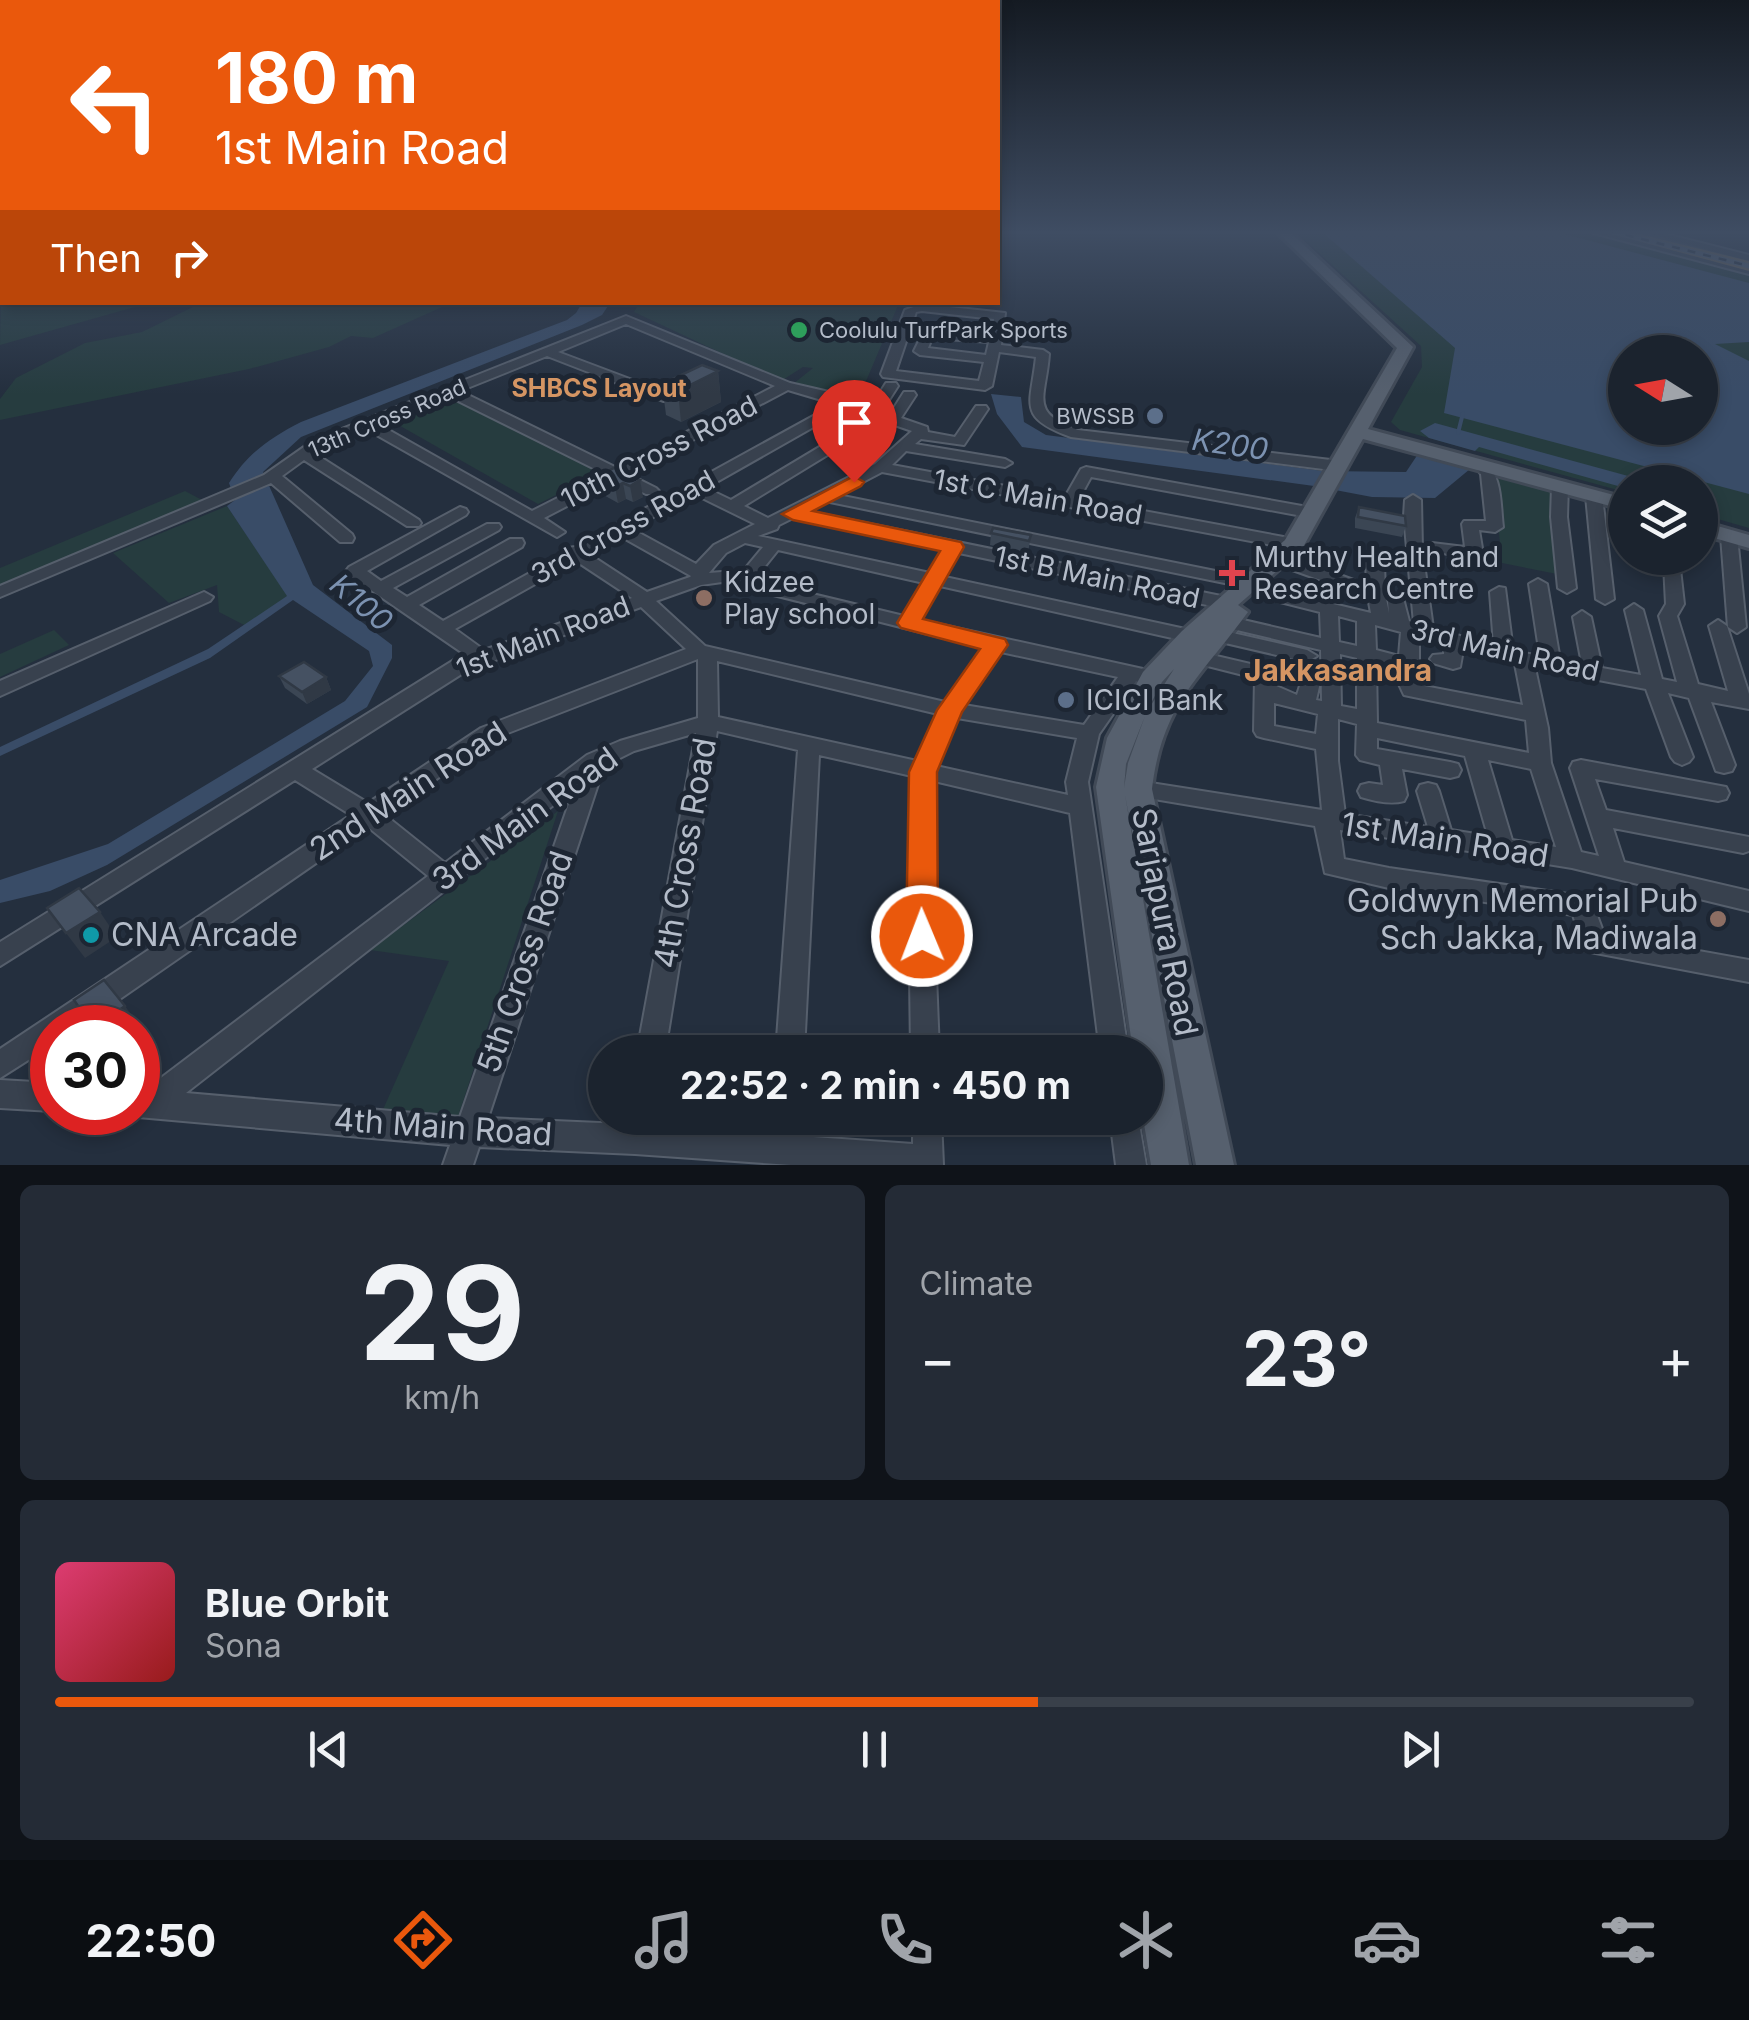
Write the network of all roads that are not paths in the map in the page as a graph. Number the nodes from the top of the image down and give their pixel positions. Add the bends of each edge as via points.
1 (1346, 285) edge
2 (994, 350) junction
3 (546, 352) junction
4 (733, 363) junction
5 (716, 372) edge
6 (700, 380) edge
7 (786, 386) junction
8 (891, 386) dead end
9 (450, 391) junction
10 (909, 395) dead end
11 (846, 403) junction
12 (981, 409) dead end
13 (883, 416) junction
14 (367, 424) junction
15 (1367, 430) junction
16 (912, 441) junction
17 (302, 453) junction
18 (1477, 462) junction
19 (1005, 464) dead end
20 (880, 467) junction
21 (1343, 468) junction
22 (616, 474) junction
23 (271, 477) junction
24 (1560, 486) junction
25 (694, 488) junction
26 (651, 491) dead end
27 (1332, 492) junction
28 (826, 496) junction
29 (1594, 496) junction
30 (1608, 497) edge
31 (1608, 499) edge
32 (1413, 500) dead end
33 (1070, 502) junction
34 (733, 506) junction
35 (460, 512) dead end
36 (1313, 513) junction
37 (793, 514) junction
38 (532, 518) junction
39 (413, 523) dead end
40 (493, 526) dead end
41 (618, 528) junction
42 (1718, 530) edge
43 (557, 532) dead end
44 (772, 535) junction
45 (346, 538) dead end
46 (1742, 538) edge
47 (516, 543) dead end
48 (954, 547) junction
49 (1438, 547) dead end
50 (574, 552) junction
51 (1293, 554) junction
52 (1674, 575) edge
53 (699, 577) junction
54 (936, 579) junction
55 (743, 582) junction
56 (1538, 584) dead end
57 (1255, 587) junction
58 (381, 588) junction
59 (1567, 588) dead end
60 (0, 592) edge
61 (1499, 592) dead end
62 (204, 597) dead end
63 (1605, 598) dead end
64 (644, 600) junction
65 (1396, 602) dead end
66 (406, 605) junction
67 (1634, 610) dead end
68 (1330, 611) junction
69 (1582, 617) dead end
70 (1222, 620) junction
71 (909, 623) junction
72 (1396, 625) junction
73 (442, 629) junction
74 (1738, 629) edge
75 (1454, 641) junction
76 (996, 645) junction
77 (1331, 645) junction
78 (1193, 646) junction
79 (703, 652) junction
80 (1366, 653) junction
81 (1307, 656) dead end
82 (481, 657) junction
83 (1514, 659) junction
84 (1440, 660) dead end
85 (1408, 664) junction
86 (1551, 665) junction
87 (1594, 672) junction
88 (1311, 678) dead end
89 (1152, 679) junction
90 (1655, 683) junction
91 (1264, 688) junction
92 (0, 689) edge
93 (1693, 690) junction
94 (1745, 701) edge
95 (1305, 704) junction
96 (950, 710) junction
97 (1327, 710) junction
98 (1534, 714) junction
99 (708, 722) junction
100 (1366, 723) junction
101 (1089, 733) junction
102 (1327, 744) junction
103 (810, 746) junction
104 (1475, 752) junction
105 (1682, 757) dead end
106 (1390, 759) junction
107 (594, 760) junction
108 (1540, 763) junction
109 (1724, 765) dead end
110 (296, 770) junction
111 (1450, 770) dead end
112 (923, 772) junction
113 (1138, 789) junction
114 (1369, 791) dead end
115 (1428, 791) dead end
116 (1718, 794) dead end
117 (1078, 806) junction
118 (368, 814) junction
119 (1598, 817) junction
120 (1330, 822) junction
121 (1443, 840) junction
122 (1743, 844) dead end
123 (1503, 849) junction
124 (1118, 850) junction
125 (1152, 852) junction
126 (1572, 860) junction
127 (1615, 870) junction
128 (445, 876) junction
129 (1749, 900) edge
130 (0, 955) edge
131 (1749, 971) edge
132 (88, 1005) edge
133 (653, 1035) edge
134 (791, 1035) edge
135 (925, 1035) edge
136 (1112, 1035) edge
137 (30, 1044) edge
138 (0, 1065) edge
139 (160, 1091) edge
140 (0, 1094) edge
141 (30, 1096) edge
142 (160, 1104) edge
143 (588, 1129) edge
144 (466, 1132) junction
145 (686, 1135) edge
146 (785, 1135) edge
147 (927, 1135) edge
148 (1127, 1135) edge
149 (784, 1149) junction
150 (928, 1162) edge
151 (458, 1165) edge
152 (1131, 1165) edge
153 (1170, 1165) edge
154 (1215, 1165) edge

1 - 15 main road via 1416,348
2 - 2 street via 920,351 928,334
2 - 2 street via 982,387 887,372 913,308 1000,315
2 - 21 street via 1044,357 1036,408 1049,426
3 - 4 street, 13th Cross Road via 633,320
3 - 6 street via 668,398
3 - 9 street, 13th Cross Road
4 - 5 street
4 - 7 street, 13th Cross Road
7 - 11 street, 13th Cross Road
7 - 22 street, 10th Cross Road
8 - 13 street
9 - 14 street, 13th Cross Road
9 - 22 street
10 - 13 street
11 - 13 street, 13th Cross Road
11 - 25 street, 3rd Cross Road
12 - 16 street via 959,442
13 - 16 street, 13th Cross Road via 922,430
13 - 34 street
14 - 17 street, 13th Cross Road
14 - 38 street
15 - 18 main road
15 - 21 main road
16 - 19 street
16 - 20 street
17 - 23 street, 13th Cross Road
17 - 39 street
18 - 24 main road
18 - 30 main road
18 - 49 street via 1488,472 1495,528 1470,524 1475,554
20 - 28 street
20 - 33 street, 1st C Main Road
21 - 27 main road
22 - 26 street
22 - 38 street, 10th Cross Road
23 - 45 street
23 - 60 street, 13th Cross Road
24 - 29 main road
24 - 59 street
25 - 34 street
25 - 41 street, 3rd Cross Road
27 - 36 main road
27 - 51 main road via 1310,547
28 - 37 street
28 - 57 street, 3rd Main Road
29 - 31 main road
29 - 63 street
32 - 72 street via 1410,538 1417,562
33 - 36 street via 1086,472
33 - 51 street, 1st C Main Road
34 - 44 street
35 - 58 street via 347,575
36 - 51 main road
37 - 44 street
37 - 48 street, 1st B Main Road
38 - 43 street
40 - 58 street
41 - 50 street, 3rd Cross Road
41 - 53 street
42 - 46 main road
44 - 53 street via 720,549
44 - 54 street
44 - 55 street
46 - 74 street
47 - 66 street
48 - 54 street
48 - 70 street, 1st B Main Road
50 - 64 street
50 - 73 street, 3rd Cross Road
51 - 57 main road
51 - 72 street, 1st C Main Road via 1355,589 1375,579
52 - 93 street via 1675,604 1668,616
53 - 55 street, 1st Main Road
53 - 64 street, 1st Main Road
54 - 71 street
54 - 78 street
55 - 71 street, 1st Main Road
56 - 86 street
57 - 68 street, 3rd Main Road
57 - 70 main road
58 - 66 street
61 - 83 street
62 - 92 street
64 - 79 street
64 - 82 street, 1st Main Road
65 - 72 street
66 - 73 street
67 - 90 street
68 - 72 street, 3rd Main Road
68 - 77 street
69 - 87 street
70 - 77 street
70 - 78 main road
70 - 78 main road
70 - 81 street
71 - 76 street, 1st Main Road
72 - 75 street, 3rd Main Road
72 - 80 street
72 - 85 street
73 - 82 street
74 - 94 street
75 - 83 street, 3rd Main Road
75 - 84 street via 1452,662
76 - 89 street, 1st Main Road
76 - 96 street
77 - 80 street
77 - 97 street
78 - 89 main road
78 - 91 street via 1265,674
79 - 96 street
79 - 99 street, 4th Cross Road
79 - 118 street, 2nd Main Road via 488,733
80 - 85 street
80 - 100 street
82 - 110 street, 1st Main Road
83 - 86 street, 3rd Main Road
83 - 98 street
85 - 98 street via 1412,690
86 - 87 street, 3rd Main Road
87 - 90 street, 3rd Main Road
88 - 95 street
89 - 101 street
89 - 113 main road, Sarjapura Road
89 - 124 main road, Sarjapura Road via 1112,764
90 - 93 street, 3rd Main Road
90 - 105 street
91 - 95 street
91 - 102 street via 1264,731
93 - 94 street, 3rd Main Road
93 - 109 street
95 - 97 street
96 - 101 street
96 - 112 street
97 - 100 street
97 - 102 street
98 - 108 street
99 - 103 street, 3rd Main Road
99 - 107 street, 3rd Main Road
99 - 133 street, 4th Cross Road
100 - 104 street
100 - 106 street via 1367,755
101 - 117 street via 1080,756
102 - 120 street
103 - 112 street, 3rd Main Road
103 - 134 street
104 - 108 street
104 - 123 street
106 - 111 street
106 - 114 street via 1396,795
107 - 128 street, 3rd Main Road
107 - 144 street, 5th Cross Road
108 - 126 street
110 - 118 street
110 - 130 street, 1st Main Road
112 - 117 street, 3rd Main Road
112 - 135 street
113 - 120 street, 1st Main Road
113 - 125 main road, Sarjapura Road
115 - 121 street
116 - 119 street via 1581,768
117 - 136 street
118 - 128 street
118 - 132 street, 2nd Main Road
119 - 122 street
119 - 127 street
120 - 121 street, 1st Main Road
120 - 131 street via 1332,866 1582,906 1594,942
121 - 123 street, 1st Main Road
123 - 126 street, 1st Main Road
124 - 125 main road
124 - 153 main road, Sarjapura Road
125 - 154 main road, Sarjapura Road
126 - 127 street, 1st Main Road
127 - 129 street, 1st Main Road
128 - 139 street, 3rd Main Road
137 - 138 street, 2nd Main Road
140 - 141 street
142 - 144 street, 4th Main Road
143 - 144 street, 4th Main Road
144 - 151 street, 5th Cross Road
145 - 149 street, 4th Main Road
146 - 149 street
147 - 150 street
148 - 152 street
149 - 150 street, 4th Main Road

